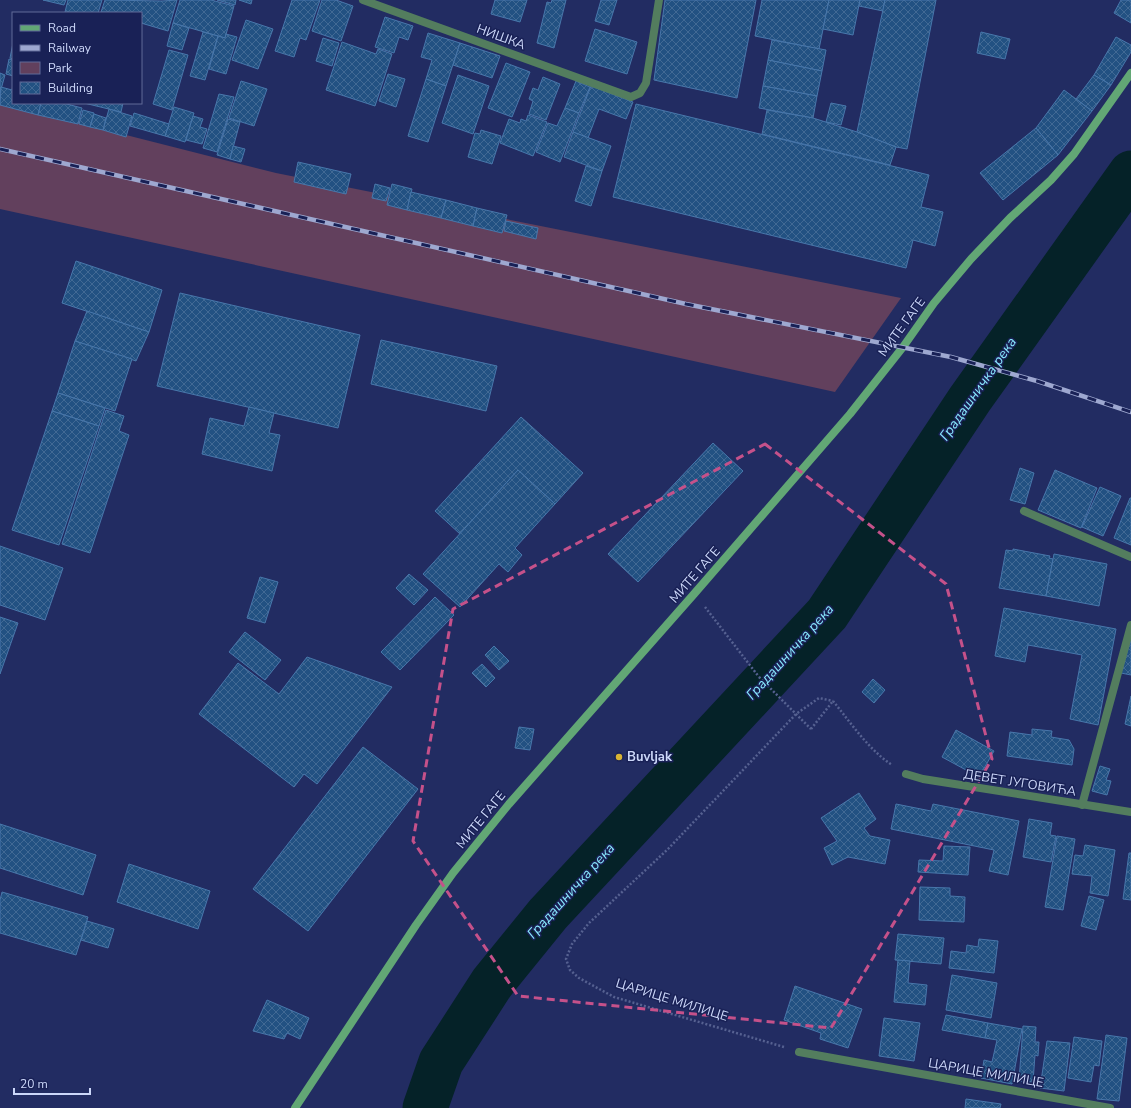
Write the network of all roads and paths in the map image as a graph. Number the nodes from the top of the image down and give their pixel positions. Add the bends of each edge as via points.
1 (363, 0) edge
2 (659, 0) edge
3 (1131, 73) edge
4 (1024, 511) dead end
5 (1131, 557) edge
6 (694, 594) junction
7 (1131, 625) edge
8 (834, 700) junction
9 (906, 774) joint
10 (1082, 805) junction
11 (1131, 812) edge
12 (799, 1052) joint
13 (295, 1108) edge
14 (1110, 1108) edge

1 - 2 street, НИШКА via 631,97 640,94 646,83
3 - 6 main road, МИТЕ ГАГЕ via 1074,154 1052,180 1010,218 971,259 934,303 850,414
4 - 5 street
6 - 8 path, bridge via 759,677 811,729
6 - 13 main road, МИТЕ ГАГЕ via 509,804 453,873 390,962
7 - 10 street
8 - 9 path via 884,760
8 - 12 path, ЦАРИЦЕ МИЛИЦЕ via 819,698 796,714 668,849 589,923 572,944 566,959 570,970 579,978 614,997
9 - 10 street, ДЕВЕТ ЈУГОВИЋА
10 - 11 street, ДЕВЕТ ЈУГОВИЋА
12 - 14 street, ЦАРИЦЕ МИЛИЦЕ

